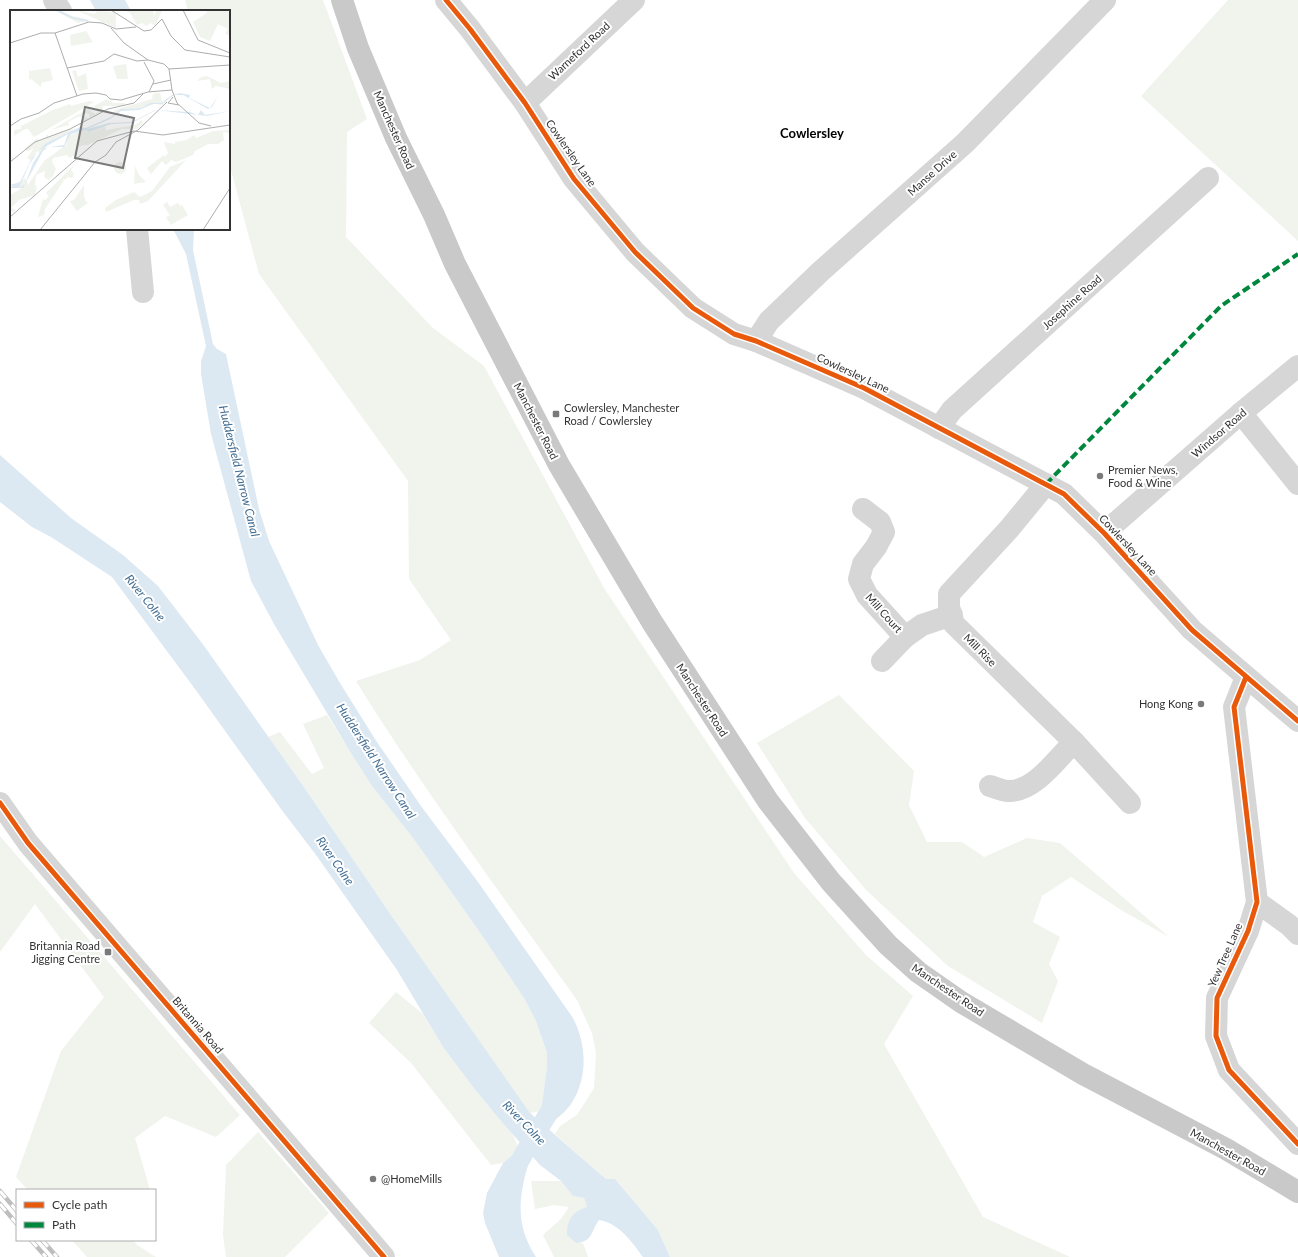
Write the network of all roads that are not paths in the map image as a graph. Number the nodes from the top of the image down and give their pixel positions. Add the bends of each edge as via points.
1 (54, 0) edge
2 (342, 0) edge
3 (446, 0) edge
4 (634, 0) edge
5 (1104, 0) edge
6 (60, 10) edge
7 (525, 103) junction
8 (1208, 178) dead end
9 (137, 230) edge
10 (143, 292) dead end
11 (756, 342) junction
12 (1298, 366) edge
13 (1241, 413) junction
14 (939, 428) junction
15 (1046, 484) junction
16 (1298, 484) edge
17 (863, 509) dead end
18 (1104, 533) junction
19 (952, 615) junction
20 (905, 637) junction
21 (882, 661) dead end
22 (1246, 677) junction
23 (1298, 721) edge
24 (1074, 742) junction
25 (990, 786) dead end
26 (1130, 802) dead end
27 (0, 804) edge
28 (1256, 902) junction
29 (1298, 934) edge
30 (1298, 1144) edge
31 (1298, 1192) edge
32 (382, 1256) edge

1 - 6 street
2 - 31 main road, Manchester Road via 358,48 396,138 455,264 559,465 652,622 763,795 831,882 888,945 918,972 961,1002 1083,1074 1226,1149
3 - 7 street, Cowlersley Lane
4 - 7 street, Warneford Road
5 - 11 street, Manse Drive via 965,143 769,321
7 - 11 street, Cowlersley Lane via 574,179 635,252 693,308 734,334
8 - 14 street, Josephine Road via 952,410
9 - 10 street
11 - 14 street, Cowlersley Lane via 864,388
12 - 13 street, Windsor Road
13 - 16 street
13 - 18 street, Windsor Road
14 - 15 street, Cowlersley Lane
15 - 18 street, Cowlersley Lane via 1064,494
15 - 19 street, Mill Rise via 1009,529 949,594
17 - 20 street, Mill Court via 880,522 884,532 863,564 859,579 866,595
18 - 22 street, Cowlersley Lane via 1192,630
19 - 20 street via 922,625
19 - 24 street, Mill Rise via 954,624
20 - 21 street
22 - 23 street, Cowlersley Lane
22 - 28 street, Yew Tree Lane via 1234,707
24 - 25 street via 1034,783 1008,791
24 - 26 street, Mill Rise
27 - 32 street, Britannia Road via 28,843
28 - 29 street
28 - 30 street, Yew Tree Lane via 1248,931 1217,998 1216,1036 1229,1070

